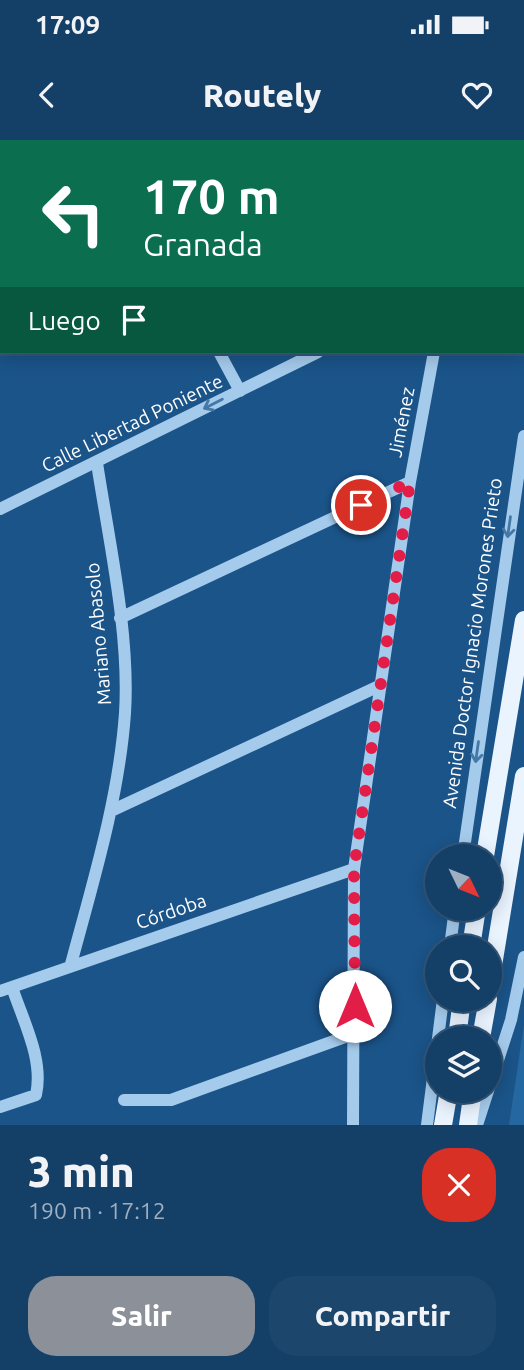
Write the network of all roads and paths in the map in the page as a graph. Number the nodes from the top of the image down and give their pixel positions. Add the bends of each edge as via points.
1 (220, 354) edge
2 (314, 354) edge
3 (434, 354) edge
4 (240, 391) junction
5 (524, 436) edge
6 (97, 463) junction
7 (410, 482) junction
8 (0, 509) edge
9 (120, 618) junction
10 (524, 620) edge
11 (379, 686) junction
12 (524, 776) edge
13 (111, 811) junction
14 (465, 844) edge
15 (487, 844) edge
16 (354, 869) junction
17 (498, 935) edge
18 (524, 957) edge
19 (71, 964) junction
20 (6, 989) edge
21 (441, 1012) edge
22 (356, 1033) junction
23 (124, 1100) dead end
24 (447, 1103) edge
25 (471, 1103) edge
26 (0, 1107) edge
27 (353, 1125) edge
28 (428, 1125) edge
29 (443, 1125) edge
30 (468, 1125) edge
31 (477, 1125) edge

1 - 4 street
2 - 4 street, Calle Libertad Poniente
3 - 7 street, Jiménez
4 -> 6 street, Calle Libertad Poniente
5 -> 14 street, Avenida Doctor Ignacio Morones Prieto
6 - 8 street, Calle Libertad Poniente
6 - 9 street, Mariano Abasolo
7 - 9 street
7 - 11 street, Jiménez
9 - 13 street, Mariano Abasolo via 125,712
10 - 15 main road
11 - 13 street
11 - 16 street, Jiménez
12 - 17 main road
13 - 19 street, Mariano Abasolo
16 - 19 street, Córdoba
16 - 22 street, Jiménez
18 - 31 street
19 - 20 street, Córdoba
20 - 26 street via 37,1061 39,1080 36,1095
21 - 28 street
22 - 23 street via 171,1100
22 - 27 street, Jiménez
24 - 29 main road
25 - 30 main road

